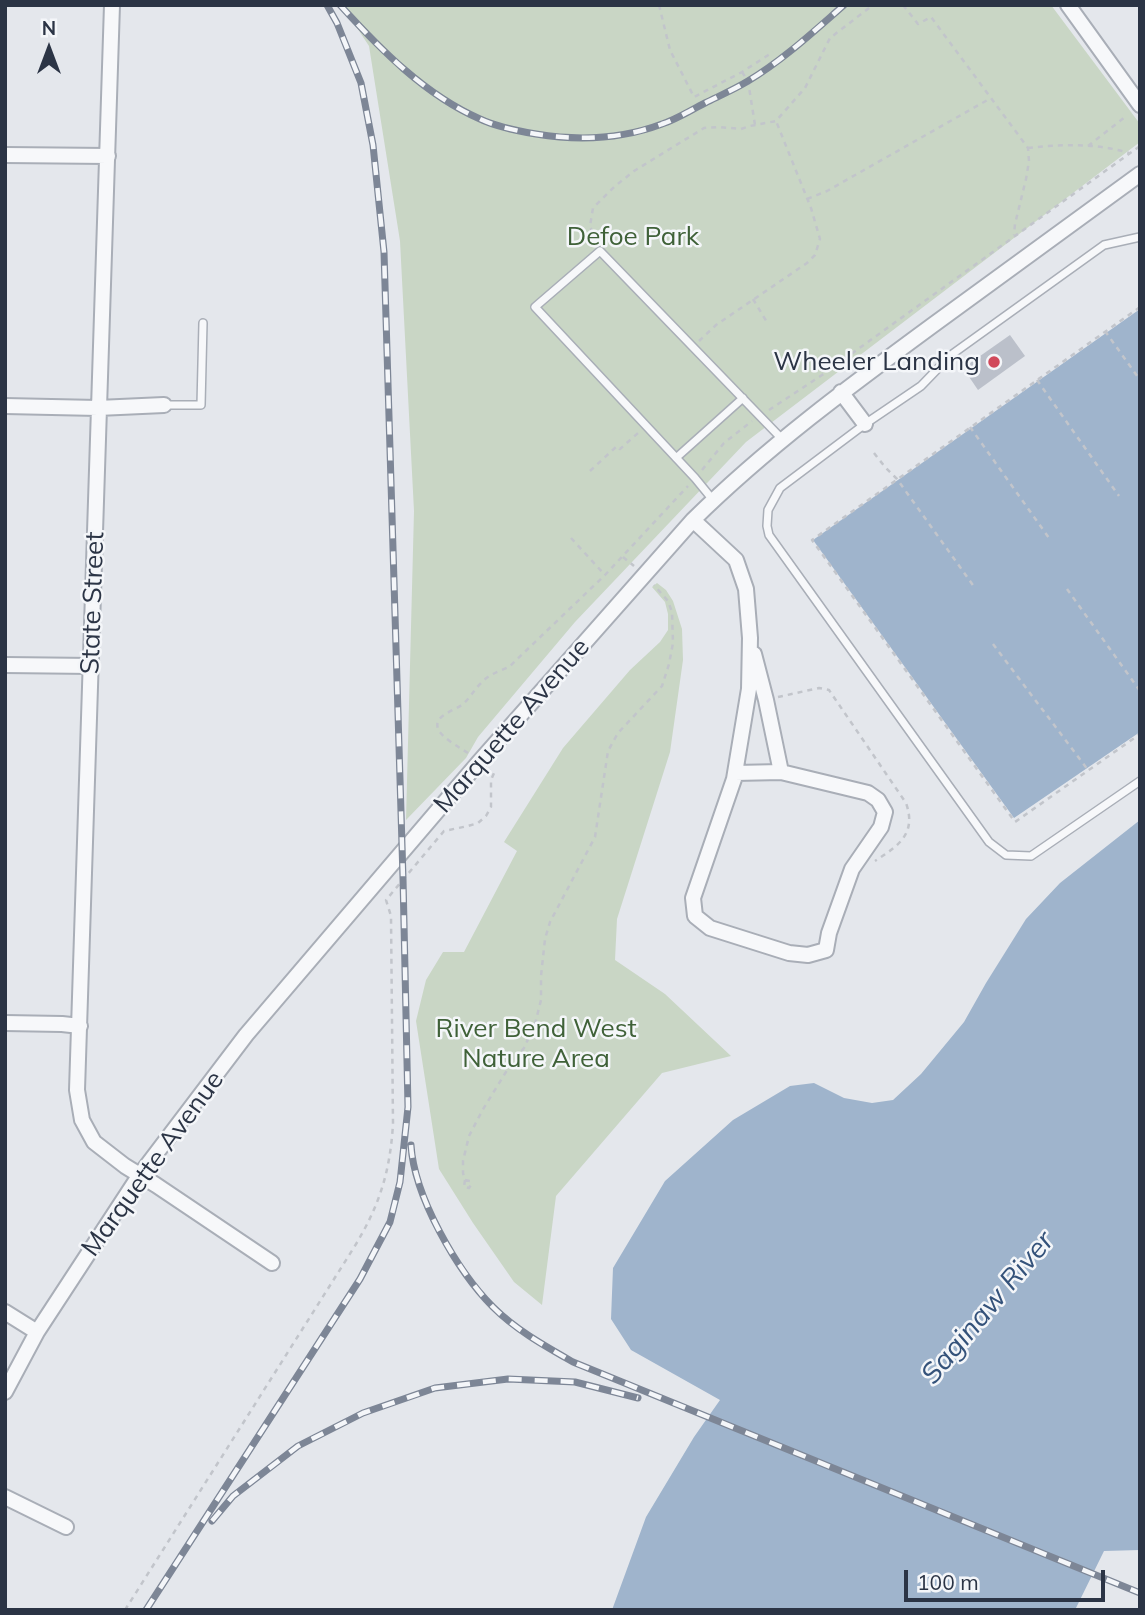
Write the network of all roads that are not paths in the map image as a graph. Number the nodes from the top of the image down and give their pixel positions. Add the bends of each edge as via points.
1 (112, 5) edge
2 (1068, 5) edge
3 (1140, 105) edge
4 (5, 155) edge
5 (108, 156) junction
6 (1140, 174) edge
7 (1140, 237) edge
8 (203, 323) dead end
9 (841, 392) junction
10 (743, 398) junction
11 (164, 405) joint
12 (5, 406) edge
13 (98, 408) junction
14 (865, 424) junction
15 (782, 439) junction
16 (676, 458) junction
17 (713, 500) junction
18 (693, 520) junction
19 (750, 639) junction
20 (5, 665) edge
21 (92, 666) junction
22 (780, 772) junction
23 (735, 773) junction
24 (1140, 781) edge
25 (5, 1023) edge
26 (80, 1026) junction
27 (139, 1176) junction
28 (272, 1263) dead end
29 (5, 1312) edge
30 (37, 1332) junction
31 (5, 1392) edge
32 (5, 1497) edge
33 (66, 1527) dead end

1 - 5 street, State Street
2 - 3 street
4 - 5 street
5 - 13 street, State Street
6 - 9 street, Marquette Avenue
7 - 14 lane via 1104,245 951,355 922,386
8 - 11 lane via 201,405
9 - 14 street
9 - 15 street, Marquette Avenue
10 - 15 lane
10 - 16 lane
10 - 16 lane via 600,251 535,307
11 - 13 street
12 - 13 street
13 - 21 street, State Street
14 - 24 lane via 780,488 768,510 769,535 989,842 1006,855 1031,856
15 - 17 street, Marquette Avenue
16 - 17 lane
17 - 18 street, Marquette Avenue
18 - 19 street via 736,560 747,589
18 - 27 street, Marquette Avenue via 246,1035
19 - 22 street
19 - 23 street via 749,689
20 - 21 street
21 - 26 street, State Street
22 - 23 street
22 - 23 street via 868,793 885,811 881,827 852,869 826,950 808,955 710,928 695,916 692,898
25 - 26 street
26 - 27 street, State Street via 77,1090 82,1120 94,1142
27 - 28 street, State Street
27 - 30 street, Marquette Avenue
29 - 30 street
30 - 31 street, Marquette Avenue
32 - 33 street

